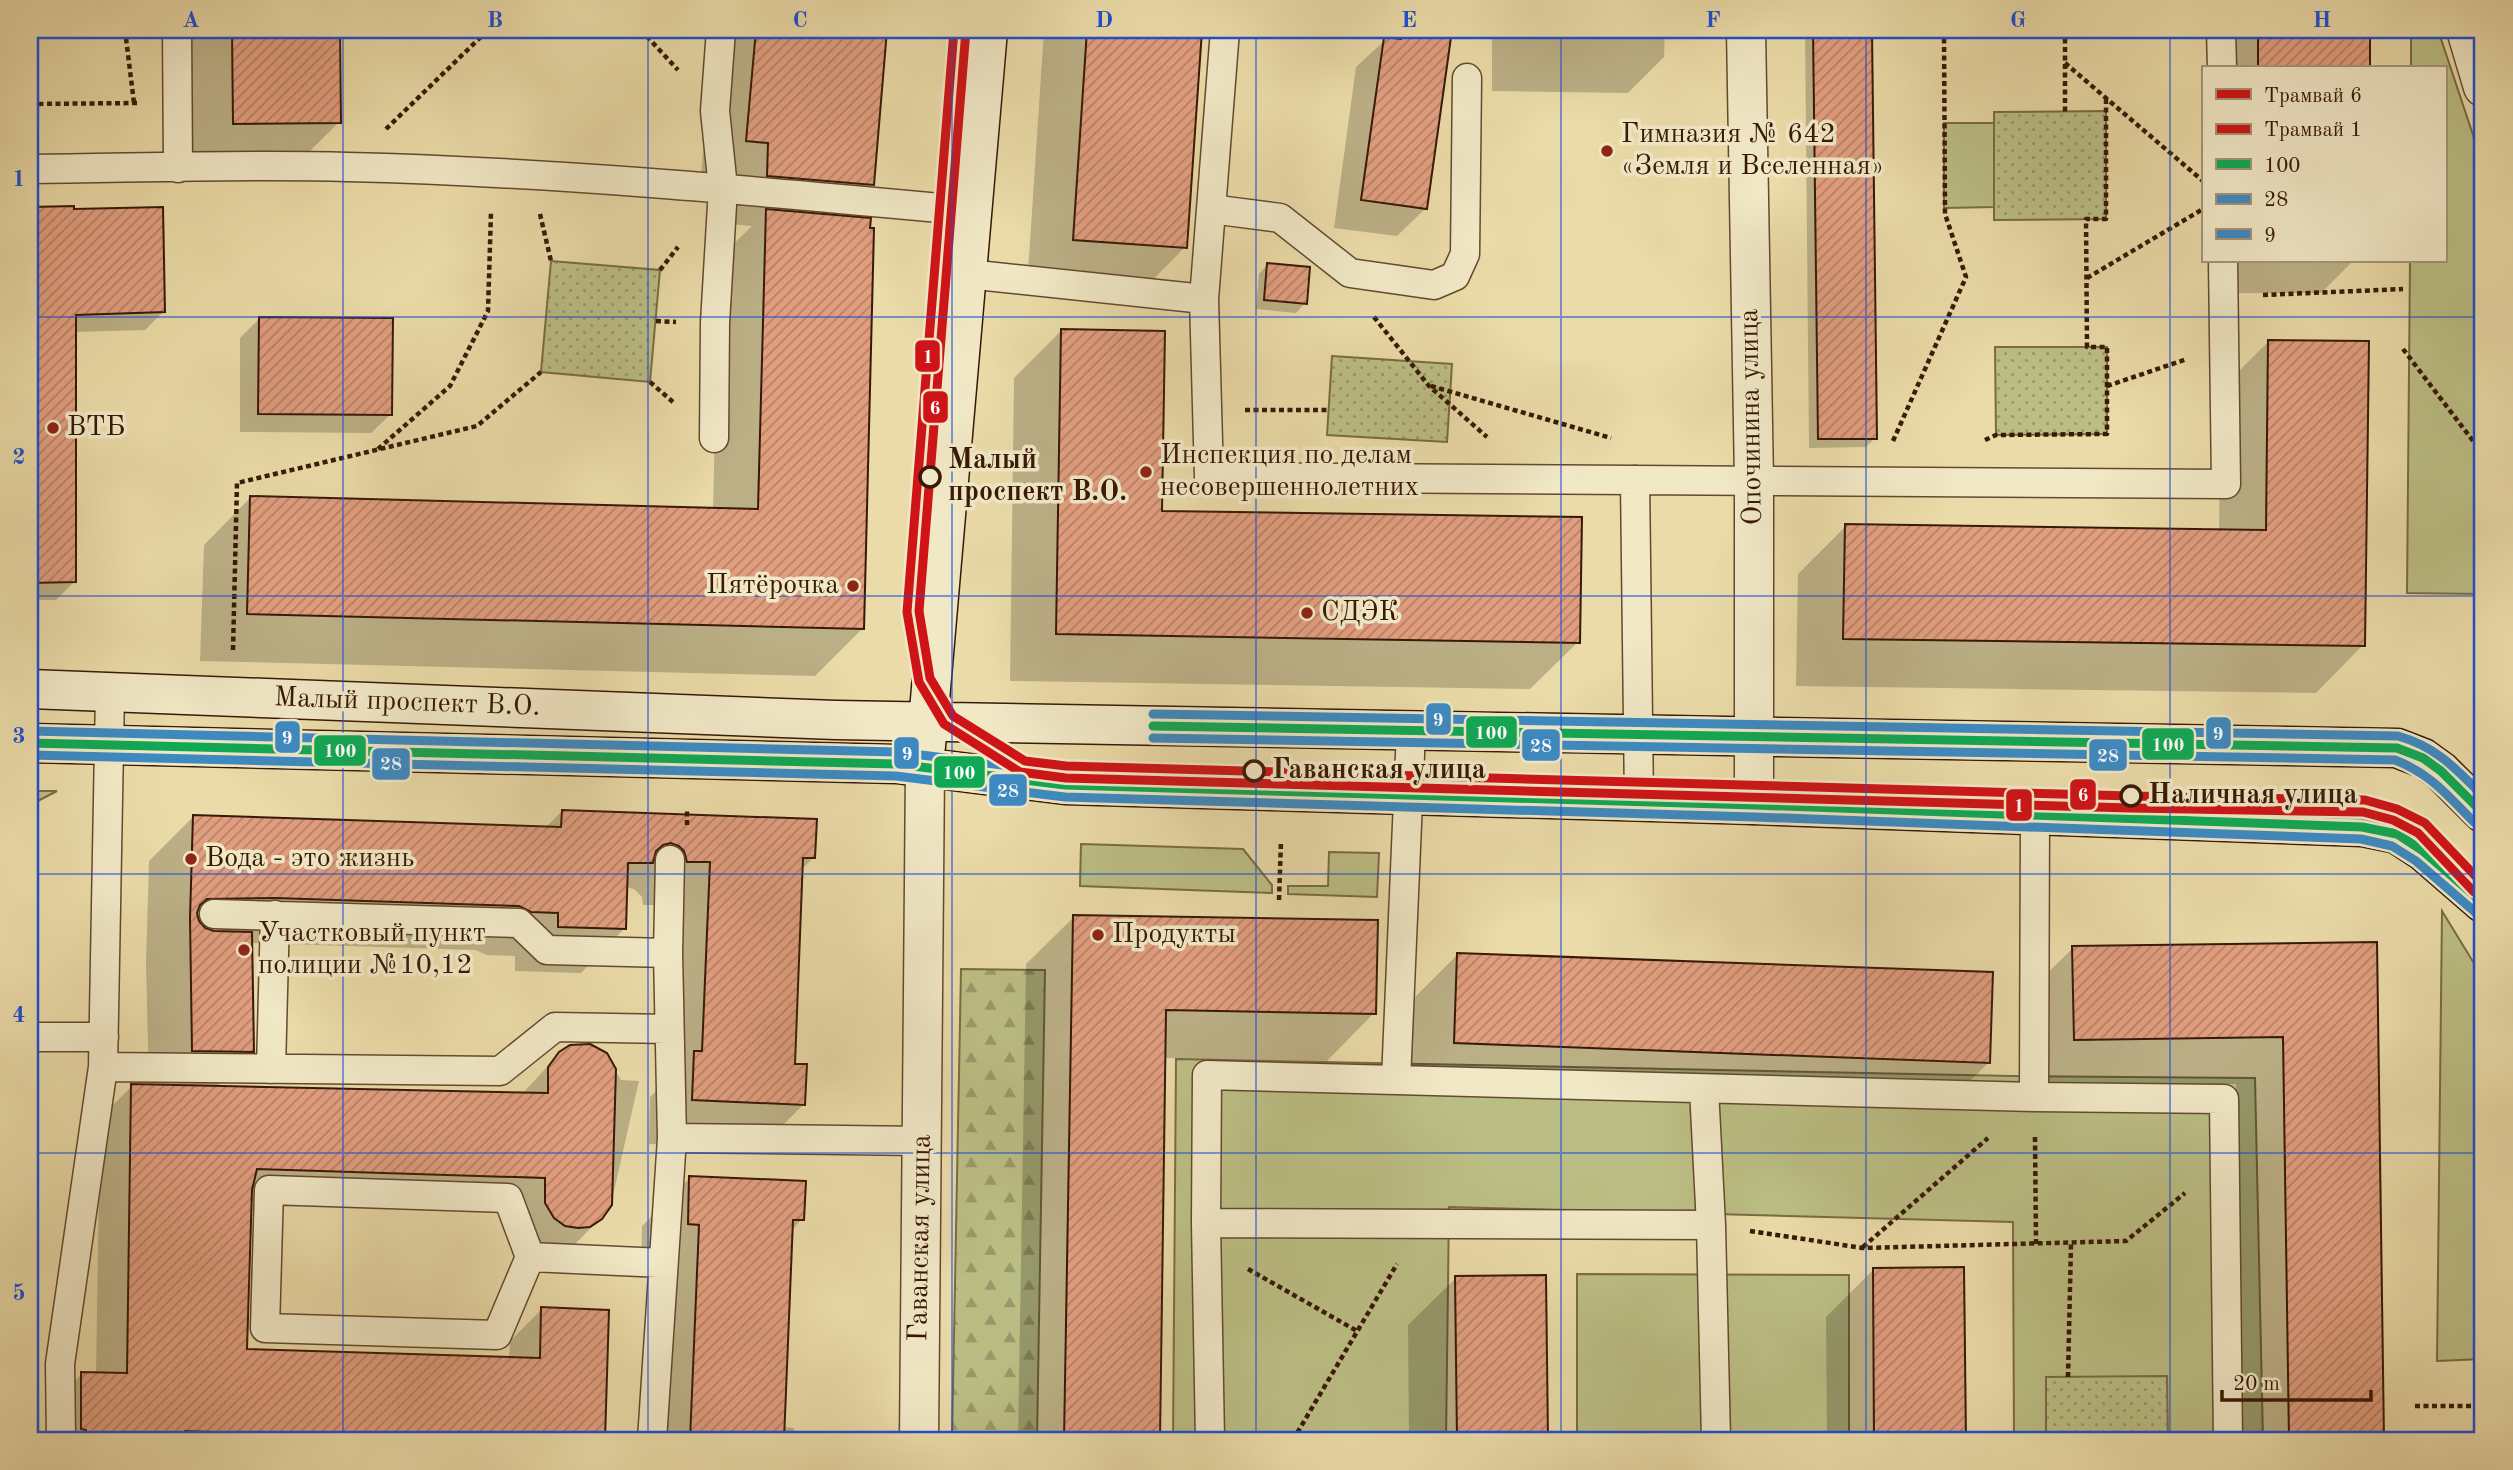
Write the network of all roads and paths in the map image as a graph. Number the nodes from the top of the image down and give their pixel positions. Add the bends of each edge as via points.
1 (125, 30) edge
2 (177, 30) edge
3 (488, 30) edge
4 (721, 30) edge
5 (988, 30) edge
6 (1225, 30) edge
7 (1746, 30) edge
8 (1944, 30) edge
9 (2065, 30) edge
10 (2221, 30) edge
11 (2466, 30) edge
12 (2065, 63) junction
13 (2222, 66) edge
14 (1467, 78) dead end
15 (2483, 87) edge
16 (2106, 98) junction
17 (134, 103) junction
18 (177, 103) junction
19 (30, 104) edge
20 (2066, 112) dead end
21 (347, 166) junction
22 (178, 167) junction
23 (30, 169) edge
24 (492, 173) junction
25 (2202, 180) edge
26 (723, 188) junction
27 (1211, 209) junction
28 (2202, 210) edge
29 (973, 211) junction
30 (2223, 262) edge
31 (1350, 273) junction
32 (967, 274) junction
33 (2087, 278) junction
34 (2403, 289) dead end
35 (2224, 297) junction
36 (1204, 299) junction
37 (2224, 347) junction
38 (2403, 349) dead end
39 (541, 372) dead end
40 (1429, 386) junction
41 (2107, 386) junction
42 (1207, 410) junction
43 (1328, 410) dead end
44 (2108, 434) dead end
45 (714, 438) dead end
46 (1623, 441) dead end
47 (377, 449) junction
48 (1889, 450) dead end
49 (2483, 454) edge
50 (1535, 480) junction
51 (1636, 480) junction
52 (1754, 481) junction
53 (233, 650) dead end
54 (30, 689) edge
55 (110, 692) junction
56 (927, 722) junction
57 (1411, 731) junction
58 (1639, 735) junction
59 (1754, 737) junction
60 (30, 743) edge
61 (110, 745) junction
62 (925, 769) junction
63 (1409, 795) junction
64 (1639, 802) junction
65 (1754, 805) junction
66 (2483, 813) edge
67 (2035, 816) junction
68 (1280, 841) dead end
69 (670, 860) dead end
70 (1279, 900) dead end
71 (2483, 903) edge
72 (214, 914) dead end
73 (275, 915) junction
74 (668, 953) junction
75 (669, 1029) junction
76 (30, 1037) edge
77 (104, 1037) junction
78 (103, 1067) junction
79 (271, 1069) junction
80 (1396, 1080) junction
81 (1704, 1089) junction
82 (2034, 1097) junction
83 (672, 1138) junction
84 (922, 1141) junction
85 (2225, 1161) junction
86 (1420, 1224) junction
87 (1711, 1225) junction
88 (1206, 1234) junction
89 (2071, 1243) junction
90 (2036, 1244) junction
91 (1863, 1248) junction
92 (530, 1257) junction
93 (663, 1264) junction
94 (1357, 1331) junction
95 (2068, 1377) dead end
96 (2415, 1406) dead end
97 (2483, 1406) edge
98 (61, 1440) edge
99 (652, 1440) edge
100 (919, 1440) edge
101 (1210, 1440) edge
102 (1293, 1440) edge
103 (1716, 1440) edge
104 (2228, 1440) edge

1 - 17 path
2 - 18 lane
3 - 21 path
4 - 26 lane via 715,111
5 - 29 main road, Гаванская улица
6 - 27 lane
7 - 52 main road, Опочинина улица
8 - 48 path via 1944,214 1966,277
9 - 12 path
10 - 13 lane
11 - 15 main road
12 - 16 path
12 - 20 path
14 - 31 lane via 1465,254 1455,276 1434,285
16 - 25 path
16 - 33 path via 2106,219 2086,219
17 - 18 path
17 - 19 path
18 - 22 lane
21 - 22 lane
21 - 24 lane
22 - 23 lane
24 - 26 lane
24 - 47 path via 488,311 450,386
26 - 29 lane
26 - 45 lane
27 - 31 lane via 1280,218
27 - 36 lane
28 - 33 path
29 - 32 main road, Гаванская улица
30 - 35 lane
31 - 40 path via 1376,322
32 - 36 lane
32 - 56 main road, Гаванская улица
33 - 41 path via 2087,347 2107,347
34 - 35 path
35 - 37 lane
36 - 42 lane
37 - 41 path
37 - 52 lane via 2226,484
38 - 49 path
39 - 47 path via 477,426
40 - 46 path
40 - 50 path
41 - 44 path
42 - 43 path
42 - 50 lane via 1209,477
47 - 53 path via 237,483
50 - 51 lane
51 - 52 lane
51 - 58 lane
52 - 59 main road, Опочинина улица
54 - 55 main road, Малый проспект В.О.
55 - 56 main road, Малый проспект В.О.
55 - 61 lane
56 - 57 main road, Малый проспект В.О.
56 - 62 main road, Гаванская улица
57 - 58 main road, Малый проспект В.О.
57 - 63 lane
58 - 59 main road, Малый проспект В.О.
58 - 64 lane
59 - 65 main road, Опочинина улица
59 - 66 main road, Малый проспект В.О. via 2398,748 2441,771
60 - 61 main road, Малый проспект В.О.
61 - 62 main road, Малый проспект В.О. via 897,764
61 - 77 lane
62 - 63 main road, Малый проспект В.О. via 1065,785
62 - 84 main road, Гаванская улица
63 - 64 main road, Малый проспект В.О.
63 - 80 lane
64 - 65 main road, Малый проспект В.О.
65 - 67 main road, Малый проспект В.О.
67 - 71 main road, Малый проспект В.О. via 2362,827 2397,834 2423,850
67 - 82 lane
68 - 70 path
69 - 74 lane
72 - 73 lane
73 - 74 lane via 519,923 547,950
73 - 79 lane
74 - 75 lane
75 - 79 lane via 555,1027 500,1071
75 - 83 lane
76 - 77 lane
77 - 78 lane
78 - 79 lane
78 - 98 lane via 60,1364
80 - 81 lane
80 - 88 lane via 1207,1075
81 - 82 lane
81 - 87 lane
82 - 85 lane via 2224,1099
82 - 90 path
82 - 91 path
83 - 84 lane
83 - 93 lane
84 - 100 main road, Гаванская улица
85 - 89 path via 2126,1241
85 - 104 lane
86 - 87 lane
86 - 88 lane
86 - 94 path
87 - 91 path
87 - 103 lane
88 - 94 path
88 - 101 lane
89 - 90 path
89 - 95 path
90 - 91 path
92 - 92 lane via 497,1335 265,1328 269,1190 508,1198
92 - 93 lane
93 - 99 lane
94 - 102 path
96 - 97 path

